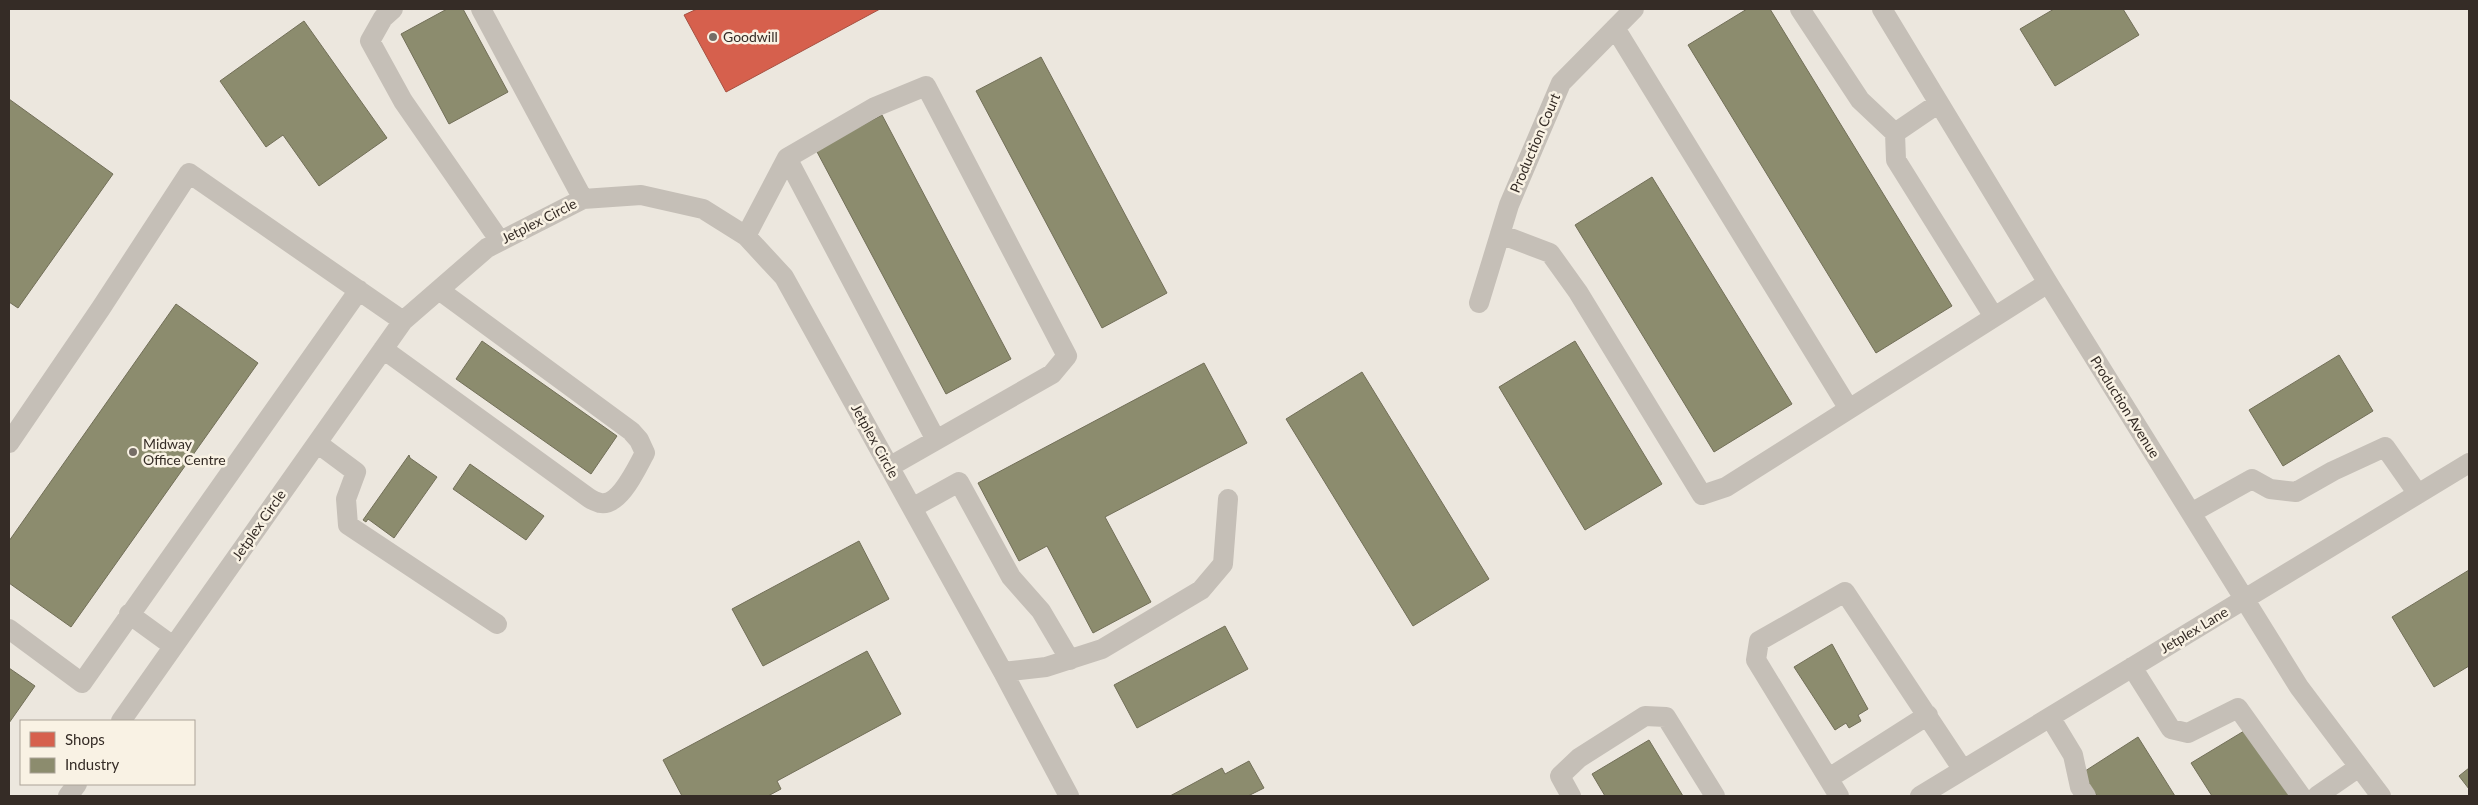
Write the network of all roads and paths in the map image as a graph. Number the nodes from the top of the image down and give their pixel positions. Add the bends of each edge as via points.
1 (393, 9) edge
2 (481, 9) edge
3 (1800, 9) edge
4 (1882, 9) edge
5 (1623, 15) edge
6 (1939, 103) junction
7 (1895, 133) junction
8 (787, 158) junction
9 (583, 199) junction
10 (1500, 234) junction
11 (746, 236) junction
12 (500, 241) junction
13 (2048, 283) junction
14 (359, 290) junction
15 (439, 290) junction
16 (1479, 303) dead end
17 (1994, 317) junction
18 (403, 321) junction
19 (383, 349) junction
20 (1849, 409) junction
21 (936, 440) junction
22 (317, 442) junction
23 (9, 443) edge
24 (2469, 463) edge
25 (889, 468) junction
26 (2418, 494) junction
27 (1228, 499) dead end
28 (912, 508) junction
29 (2191, 513) junction
30 (2244, 600) junction
31 (129, 614) junction
32 (497, 624) dead end
33 (9, 629) edge
34 (173, 646) junction
35 (1070, 660) junction
36 (2132, 667) junction
37 (1003, 672) junction
38 (1928, 715) junction
39 (2050, 717) junction
40 (122, 720) edge
41 (2359, 767) junction
42 (1963, 770) junction
43 (1828, 778) junction
44 (76, 785) edge
45 (68, 796) edge
46 (1069, 796) edge
47 (1571, 796) edge
48 (1715, 796) edge
49 (1839, 796) edge
50 (1920, 796) edge
51 (2086, 796) edge
52 (2301, 796) edge
53 (2317, 796) edge
54 (2381, 796) edge

1 - 12 street via 383,18 370,41 403,101
2 - 9 street
3 - 7 street via 1860,100
4 - 6 street, Production Avenue
5 - 10 street, Production Court via 1561,83 1509,205
5 - 20 street
6 - 7 street
6 - 13 street, Production Avenue
7 - 17 street via 1896,160
8 - 11 street
8 - 21 street
8 - 21 street via 875,107 926,86 1068,356 1052,374
9 - 11 street, Jetplex Circle via 641,195 703,209
9 - 12 street, Jetplex Circle
10 - 16 street, Production Court
10 - 20 street via 1550,253 1578,292 1702,495 1726,487
11 - 25 street, Jetplex Circle via 784,277
12 - 15 street, Jetplex Circle via 487,248
13 - 17 street
13 - 29 street, Production Avenue
14 - 18 street
14 - 23 street via 189,173
14 - 31 street
15 - 18 street, Jetplex Circle
15 - 19 street via 631,431 645,453 624,490 612,501 601,504 589,498
17 - 20 street
18 - 19 street, Jetplex Circle
19 - 22 street, Jetplex Circle
21 - 25 street
22 - 32 street via 356,472 346,499 348,525
22 - 34 street, Jetplex Circle
24 - 26 street, Jetplex Lane
25 - 28 street, Jetplex Circle
26 - 29 street via 2385,447 2296,492 2270,489 2252,479
26 - 30 street, Jetplex Lane
27 - 35 street via 1223,564 1201,590 1102,649
28 - 35 street via 959,482 1011,576 1041,611
28 - 37 street, Jetplex Circle
29 - 30 street, Production Avenue
30 - 36 street, Jetplex Lane
30 - 41 street, Production Avenue via 2299,686
31 - 33 street via 82,683
31 - 34 street
34 - 40 street, Jetplex Circle
35 - 37 street via 1046,668
36 - 39 street, Jetplex Lane
36 - 52 street via 2170,729 2188,733 2238,708
37 - 46 street, Jetplex Circle
38 - 42 street
38 - 43 street
38 - 43 street via 1845,592 1759,641 1756,660
39 - 42 street, Jetplex Lane
39 - 51 street via 2073,755 2080,787
41 - 53 street
41 - 54 street, Production Avenue
42 - 50 street, Jetplex Lane
43 - 49 street
44 - 45 street
47 - 48 street via 1560,776 1579,758 1645,716 1666,717

